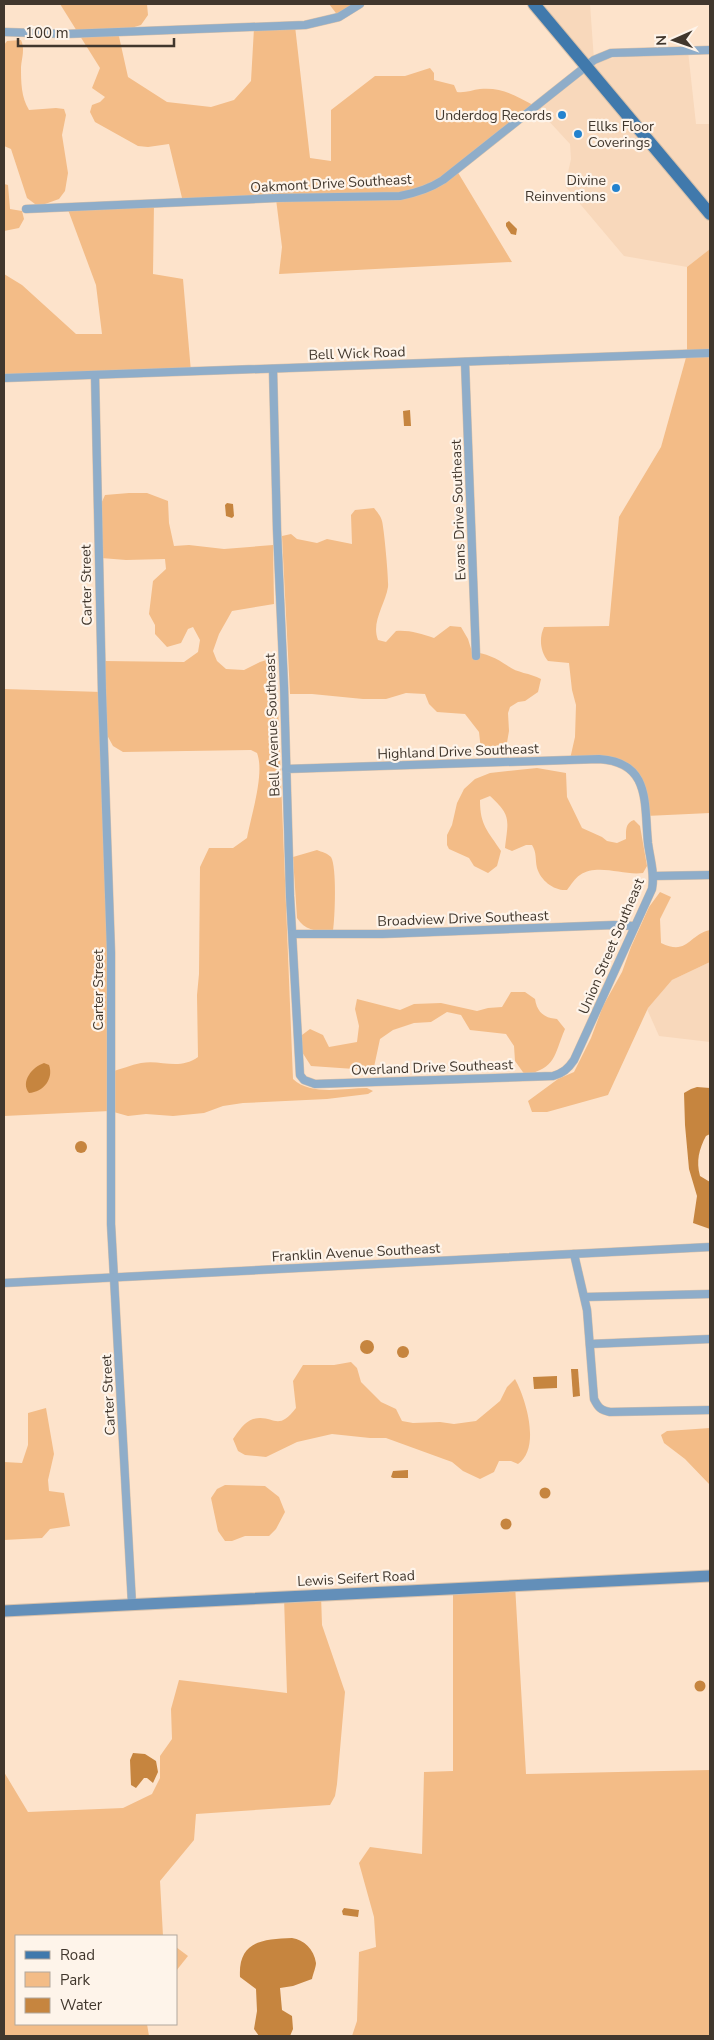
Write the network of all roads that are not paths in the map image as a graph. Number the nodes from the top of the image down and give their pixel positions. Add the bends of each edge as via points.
1 (360, 4) edge
2 (534, 4) edge
3 (4, 32) edge
4 (710, 50) edge
5 (586, 66) junction
6 (26, 209) dead end
7 (709, 210) edge
8 (710, 353) edge
9 (465, 362) junction
10 (273, 369) junction
11 (95, 375) junction
12 (4, 378) edge
13 (476, 656) dead end
14 (628, 767) joint
15 (286, 769) junction
16 (710, 875) edge
17 (654, 876) junction
18 (634, 926) junction
19 (293, 934) junction
20 (562, 1072) joint
21 (304, 1080) joint
22 (710, 1247) edge
23 (574, 1254) junction
24 (114, 1278) junction
25 (4, 1283) edge
26 (710, 1294) edge
27 (585, 1297) junction
28 (710, 1339) edge
29 (590, 1344) junction
30 (710, 1410) edge
31 (710, 1576) edge
32 (132, 1604) junction
33 (4, 1612) edge

1 - 3 street via 339,17 305,25 66,34
2 - 5 main road
4 - 5 street, Oakmont Drive Southeast via 611,53
5 - 6 street, Oakmont Drive Southeast via 457,171 427,190 400,196
5 - 7 main road
8 - 9 street, Bell Wick Road
9 - 10 street, Bell Wick Road
9 - 13 street, Evans Drive Southeast
10 - 11 street, Bell Wick Road
10 - 15 street, Bell Avenue Southeast
11 - 12 street, Bell Wick Road
11 - 24 street, Carter Street via 110,935 110,1166
14 - 15 street, Highland Drive Southeast via 599,759
14 - 17 street, Union Street Southeast via 636,774 642,788
15 - 19 street, Bell Avenue Southeast
16 - 17 street
17 - 18 street, Union Street Southeast via 652,889
18 - 19 street, Broadview Drive Southeast
18 - 20 street, Union Street Southeast via 574,1060
19 - 21 street, Bell Avenue Southeast via 298,1070
20 - 21 street, Overland Drive Southeast via 553,1076 314,1084
22 - 23 street, Franklin Avenue Southeast
23 - 24 street, Franklin Avenue Southeast
23 - 27 street
24 - 25 street, Franklin Avenue Southeast
24 - 32 street, Carter Street
26 - 27 street
27 - 29 street
28 - 29 street
29 - 30 street via 594,1398 600,1410
31 - 32 street, Lewis Seifert Road
32 - 33 street, Lewis Seifert Road

